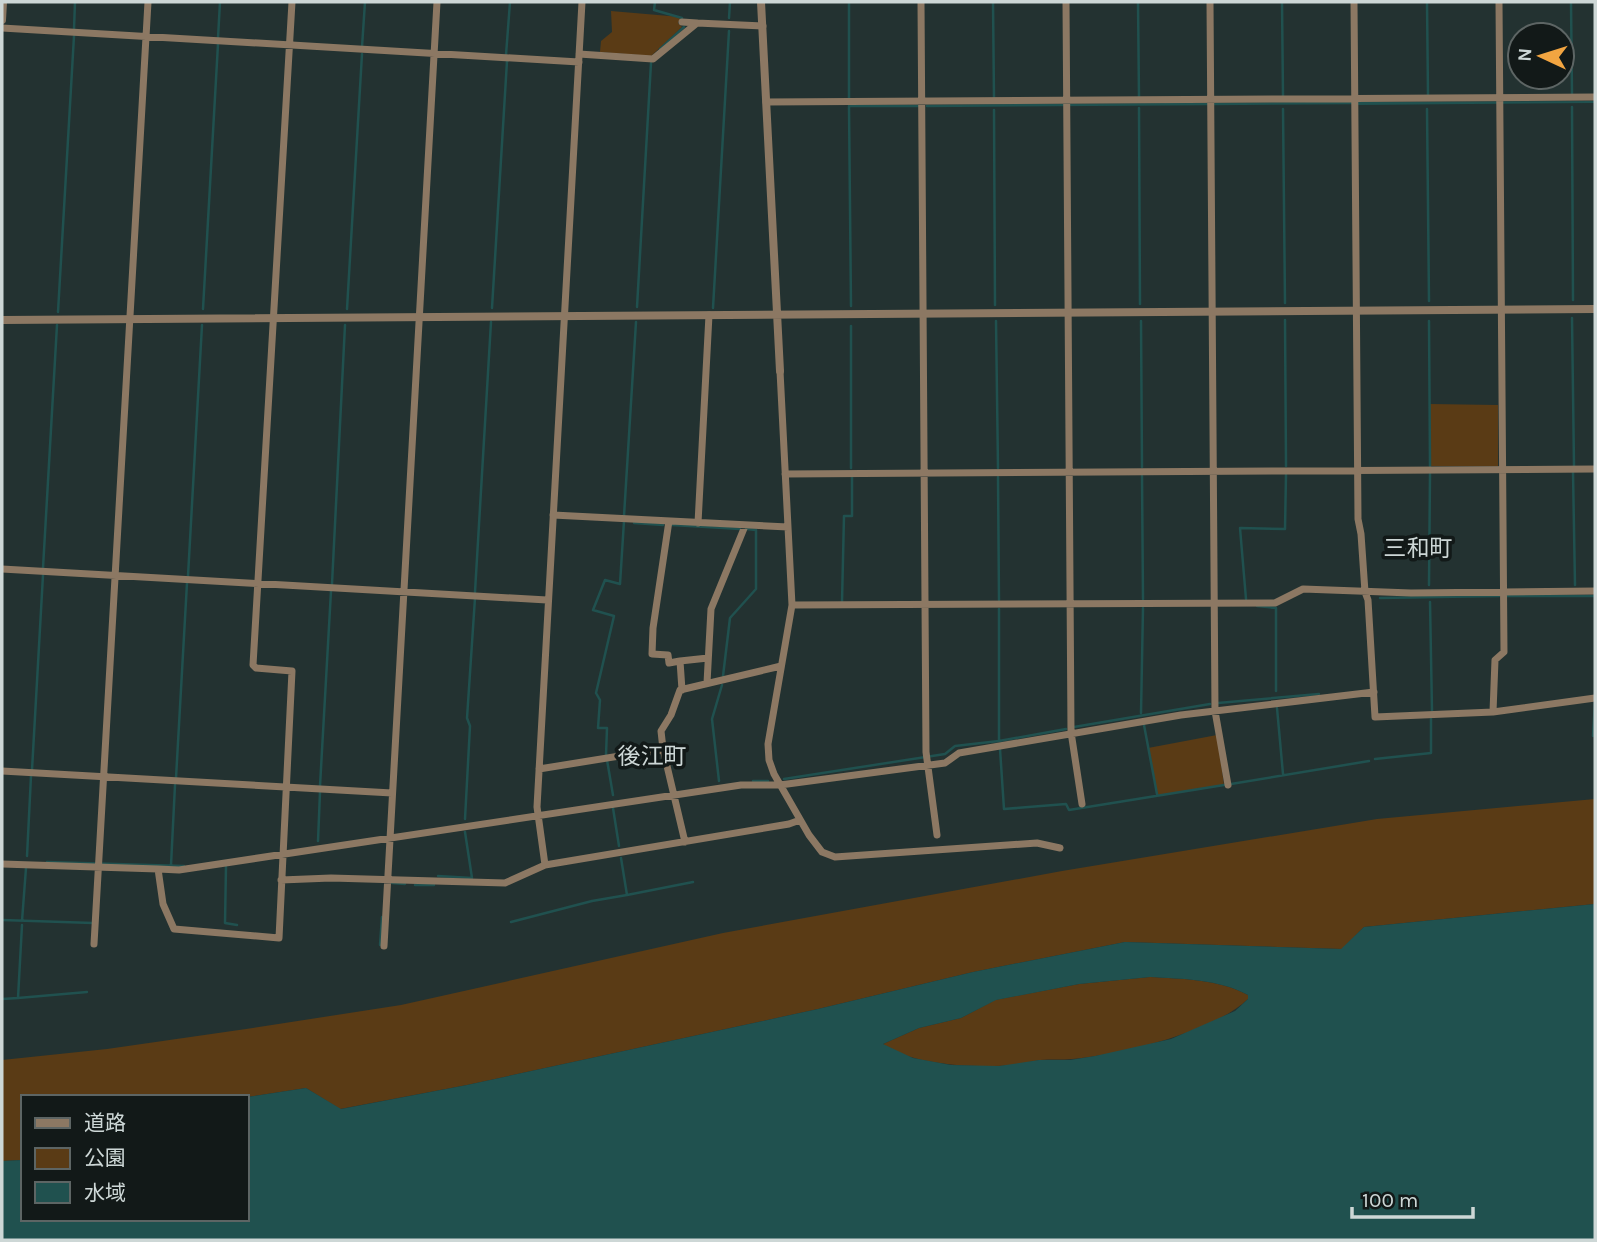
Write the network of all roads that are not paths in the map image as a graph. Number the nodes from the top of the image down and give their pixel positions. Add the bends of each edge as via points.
1 (3, 2) edge
2 (148, 2) edge
3 (292, 2) edge
4 (437, 2) edge
5 (582, 2) edge
6 (761, 2) edge
7 (921, 2) edge
8 (1066, 2) edge
9 (1210, 2) edge
10 (1354, 2) edge
11 (1499, 2) edge
12 (2, 19) edge
13 (682, 22) dead end
14 (697, 23) junction
15 (763, 26) junction
16 (2, 28) edge
17 (146, 37) junction
18 (290, 45) junction
19 (434, 53) junction
20 (579, 58) junction
21 (1595, 97) edge
22 (1355, 99) junction
23 (1210, 100) junction
24 (1500, 101) junction
25 (766, 102) junction
26 (922, 102) junction
27 (1066, 104) junction
28 (1595, 309) edge
29 (1502, 310) junction
30 (1356, 311) junction
31 (1212, 312) junction
32 (1068, 313) junction
33 (924, 314) junction
34 (709, 315) junction
35 (420, 316) junction
36 (564, 316) junction
37 (779, 316) junction
38 (274, 318) junction
39 (129, 319) junction
40 (2, 320) edge
41 (780, 371) joint
42 (1503, 469) junction
43 (1595, 469) edge
44 (1357, 470) junction
45 (1069, 471) junction
46 (1213, 471) junction
47 (925, 473) junction
48 (785, 474) junction
49 (553, 515) junction
50 (669, 521) junction
51 (698, 523) junction
52 (744, 526) junction
53 (788, 527) junction
54 (2, 569) edge
55 (114, 575) junction
56 (259, 583) junction
57 (404, 591) junction
58 (1595, 591) edge
59 (1365, 592) junction
60 (1503, 592) junction
61 (548, 600) junction
62 (1214, 603) junction
63 (925, 604) junction
64 (1071, 604) junction
65 (792, 605) junction
66 (708, 658) junction
67 (680, 662) junction
68 (781, 666) junction
69 (707, 683) junction
70 (682, 690) junction
71 (1374, 692) junction
72 (1595, 698) edge
73 (1215, 711) junction
74 (1493, 712) junction
75 (1072, 736) junction
76 (663, 749) junction
77 (927, 760) junction
78 (539, 769) junction
79 (2, 772) edge
80 (103, 777) junction
81 (780, 785) junction
82 (1228, 785) dead end
83 (286, 788) junction
84 (392, 793) junction
85 (673, 796) junction
86 (1082, 804) dead end
87 (538, 817) junction
88 (800, 820) junction
89 (937, 835) dead end
90 (390, 839) junction
91 (685, 842) junction
92 (1060, 848) dead end
93 (282, 855) junction
94 (2, 864) edge
95 (98, 864) junction
96 (545, 865) junction
97 (158, 869) junction
98 (281, 880) junction
99 (387, 880) junction
100 (94, 944) dead end
101 (384, 946) dead end

1 - 12 street
2 - 17 street
3 - 18 street
4 - 19 street
5 - 20 street
6 - 15 street
7 - 26 street
8 - 27 street
9 - 23 street
10 - 22 street
11 - 24 street
13 - 14 street
14 - 15 street
14 - 20 street via 653,59
15 - 25 street
16 - 17 street
17 - 18 street
17 - 39 street
18 - 19 street
18 - 38 street
19 - 20 street
19 - 35 street
20 - 36 street
21 - 24 street
22 - 23 street
22 - 24 street
22 - 30 street
23 - 27 street
23 - 31 street
24 - 29 street
25 - 26 street
25 - 37 street
26 - 27 street
26 - 33 street
27 - 32 street
28 - 29 street
29 - 30 street
29 - 42 street
30 - 31 street
30 - 44 street
31 - 32 street
31 - 46 street
32 - 33 street
32 - 45 street
33 - 37 street
33 - 47 street
34 - 36 street
34 - 37 street
34 - 51 street
35 - 36 street
35 - 38 street
35 - 57 street
36 - 49 street
37 - 41 street
38 - 39 street
38 - 56 street
39 - 40 street
39 - 55 street
41 - 48 street
42 - 43 street
42 - 44 street
42 - 60 street
44 - 46 street
44 - 59 street
45 - 46 street
45 - 47 street
45 - 64 street
46 - 62 street
47 - 48 street
47 - 63 street
48 - 53 street
49 - 50 street
49 - 61 street
50 - 51 street
50 - 67 street via 652,654 668,655 669,663
51 - 52 street
52 - 53 street
52 - 66 street via 711,609
53 - 65 street
54 - 55 street
55 - 56 street
55 - 80 street
56 - 57 street
56 - 83 street via 254,664 256,668 292,671
57 - 61 street
57 - 84 street
58 - 60 street
59 - 60 street
59 - 62 street via 1303,589 1275,603
59 - 71 street
60 - 74 street via 1504,652 1495,660
61 - 78 street
62 - 64 street
62 - 73 street
63 - 64 street
63 - 65 street
63 - 77 street
64 - 75 street
65 - 68 street
66 - 67 street
66 - 69 street
67 - 70 street
68 - 69 street
68 - 81 street via 768,744 769,760
69 - 70 street
70 - 76 street via 661,731
71 - 73 street
71 - 74 street via 1376,717
72 - 74 street
73 - 75 street
73 - 82 street
75 - 77 street via 959,753 945,762
75 - 86 street
76 - 78 street
76 - 85 street
77 - 81 street
77 - 89 street
78 - 87 street
79 - 80 street
80 - 83 street
80 - 95 street
81 - 85 street via 741,785
81 - 88 street
83 - 84 street
83 - 93 street
84 - 90 street
85 - 87 street
85 - 91 street
87 - 90 street
87 - 96 street
88 - 91 street
88 - 92 street via 822,852 835,857 1037,843
90 - 93 street
90 - 99 street
91 - 96 street
93 - 97 street
93 - 98 street
94 - 95 street
95 - 97 street
95 - 100 street
96 - 99 street via 505,883
97 - 98 street via 163,904 174,929 223,934 279,938
98 - 99 street
99 - 101 street

